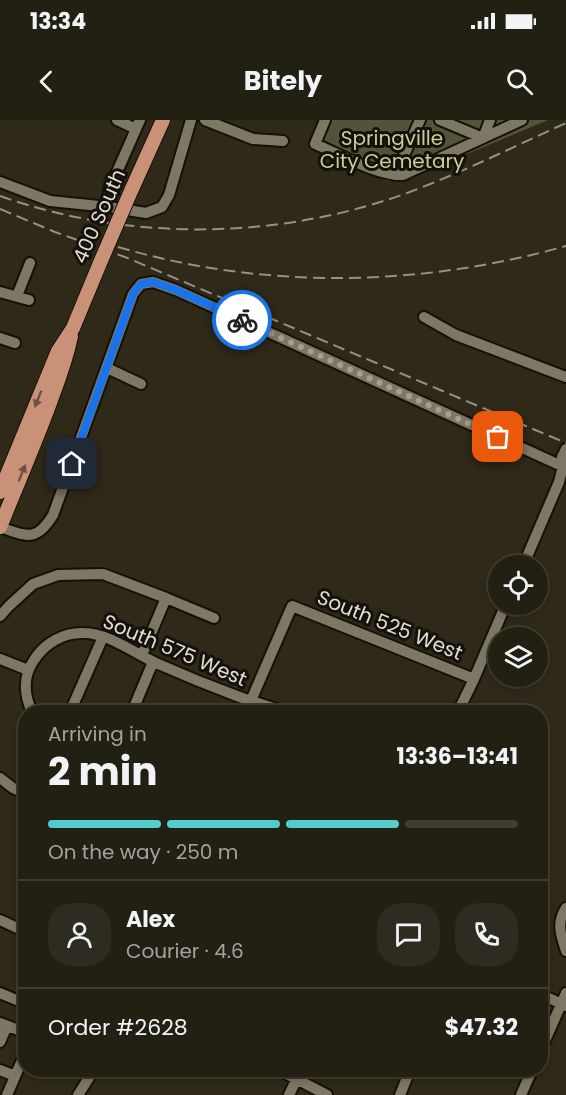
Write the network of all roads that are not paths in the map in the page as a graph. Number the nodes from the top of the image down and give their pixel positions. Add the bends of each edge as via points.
1 (117, 120) edge
2 (163, 120) edge
3 (191, 120) edge
4 (205, 120) edge
5 (325, 120) edge
6 (420, 120) edge
7 (440, 120) edge
8 (490, 120) edge
9 (522, 120) edge
10 (138, 124) edge
11 (483, 138) junction
12 (283, 141) dead end
13 (395, 175) junction
14 (0, 182) edge
15 (109, 207) junction
16 (30, 263) dead end
17 (0, 291) edge
18 (17, 296) junction
19 (29, 300) dead end
20 (424, 317) dead end
21 (73, 328) junction
22 (0, 338) edge
23 (15, 343) dead end
24 (106, 368) junction
25 (566, 377) edge
26 (141, 384) dead end
27 (566, 449) edge
28 (564, 467) edge
29 (0, 492) edge
30 (0, 527) edge
31 (528, 555) edge
32 (166, 598) junction
33 (501, 615) edge
34 (0, 616) edge
35 (214, 618) dead end
36 (103, 637) junction
37 (142, 655) junction
38 (0, 659) edge
39 (153, 662) junction
40 (28, 670) junction
41 (474, 679) junction
42 (251, 700) junction
43 (29, 705) edge
44 (73, 705) edge
45 (135, 705) edge
46 (249, 705) edge
47 (265, 705) edge
48 (461, 705) edge
49 (0, 778) edge
50 (18, 790) edge
51 (566, 908) edge
52 (0, 920) edge
53 (18, 928) edge
54 (566, 951) edge
55 (0, 993) edge
56 (548, 996) edge
57 (18, 1001) edge
58 (564, 1001) edge
59 (4, 1024) edge
60 (18, 1030) edge
61 (548, 1035) edge
62 (0, 1042) edge
63 (18, 1069) edge
64 (0, 1070) edge
65 (15, 1076) junction
66 (90, 1077) edge
67 (297, 1077) edge
68 (302, 1077) edge
69 (407, 1077) edge
70 (529, 1077) edge
71 (7, 1095) edge
72 (78, 1095) edge
73 (290, 1095) edge
74 (327, 1095) edge
75 (400, 1095) edge
76 (521, 1095) edge

1 - 10 street
2 - 21 main road, 400 South, bridge
3 - 15 street via 162,207 146,213
4 - 12 street via 253,139
5 - 13 street via 315,144
6 - 13 street
7 - 11 street
8 - 11 street
9 - 11 street
10 - 15 street, 400 South via 109,190
11 - 13 street via 403,175
14 - 15 street via 50,201
16 - 18 street
17 - 18 street
18 - 19 street
20 - 25 street via 456,335
21 -> 29 main road, 400 South via 58,351
30 -> 21 main road, 400 South via 64,363
22 - 23 street
24 - 26 street
24 - 28 street via 133,294 141,284 153,282
24 - 30 street via 48,524 26,536
27 - 28 street via 562,457
28 - 31 street
32 - 34 street via 103,574 58,575 33,584
32 - 35 street
32 - 37 street
33 - 41 street
36 - 37 street, South 575 West
36 - 40 street, South 575 West via 82,633 56,639 39,653
36 - 44 street
37 - 39 street, South 575 West
38 - 40 street
39 - 42 street, South 575 West
39 - 45 street
40 - 43 street
41 - 42 street, South 525 West via 292,606
41 - 48 street
42 - 46 street
42 - 47 street, South 575 West
49 - 50 street
51 - 54 street via 559,928
52 - 53 street
55 - 57 street
56 - 58 street
58 - 61 street
59 - 60 street
59 - 62 street
63 - 65 street
64 - 65 street
65 - 71 street
66 - 72 street
67 - 73 street
68 - 74 street
69 - 75 street
70 - 76 street

